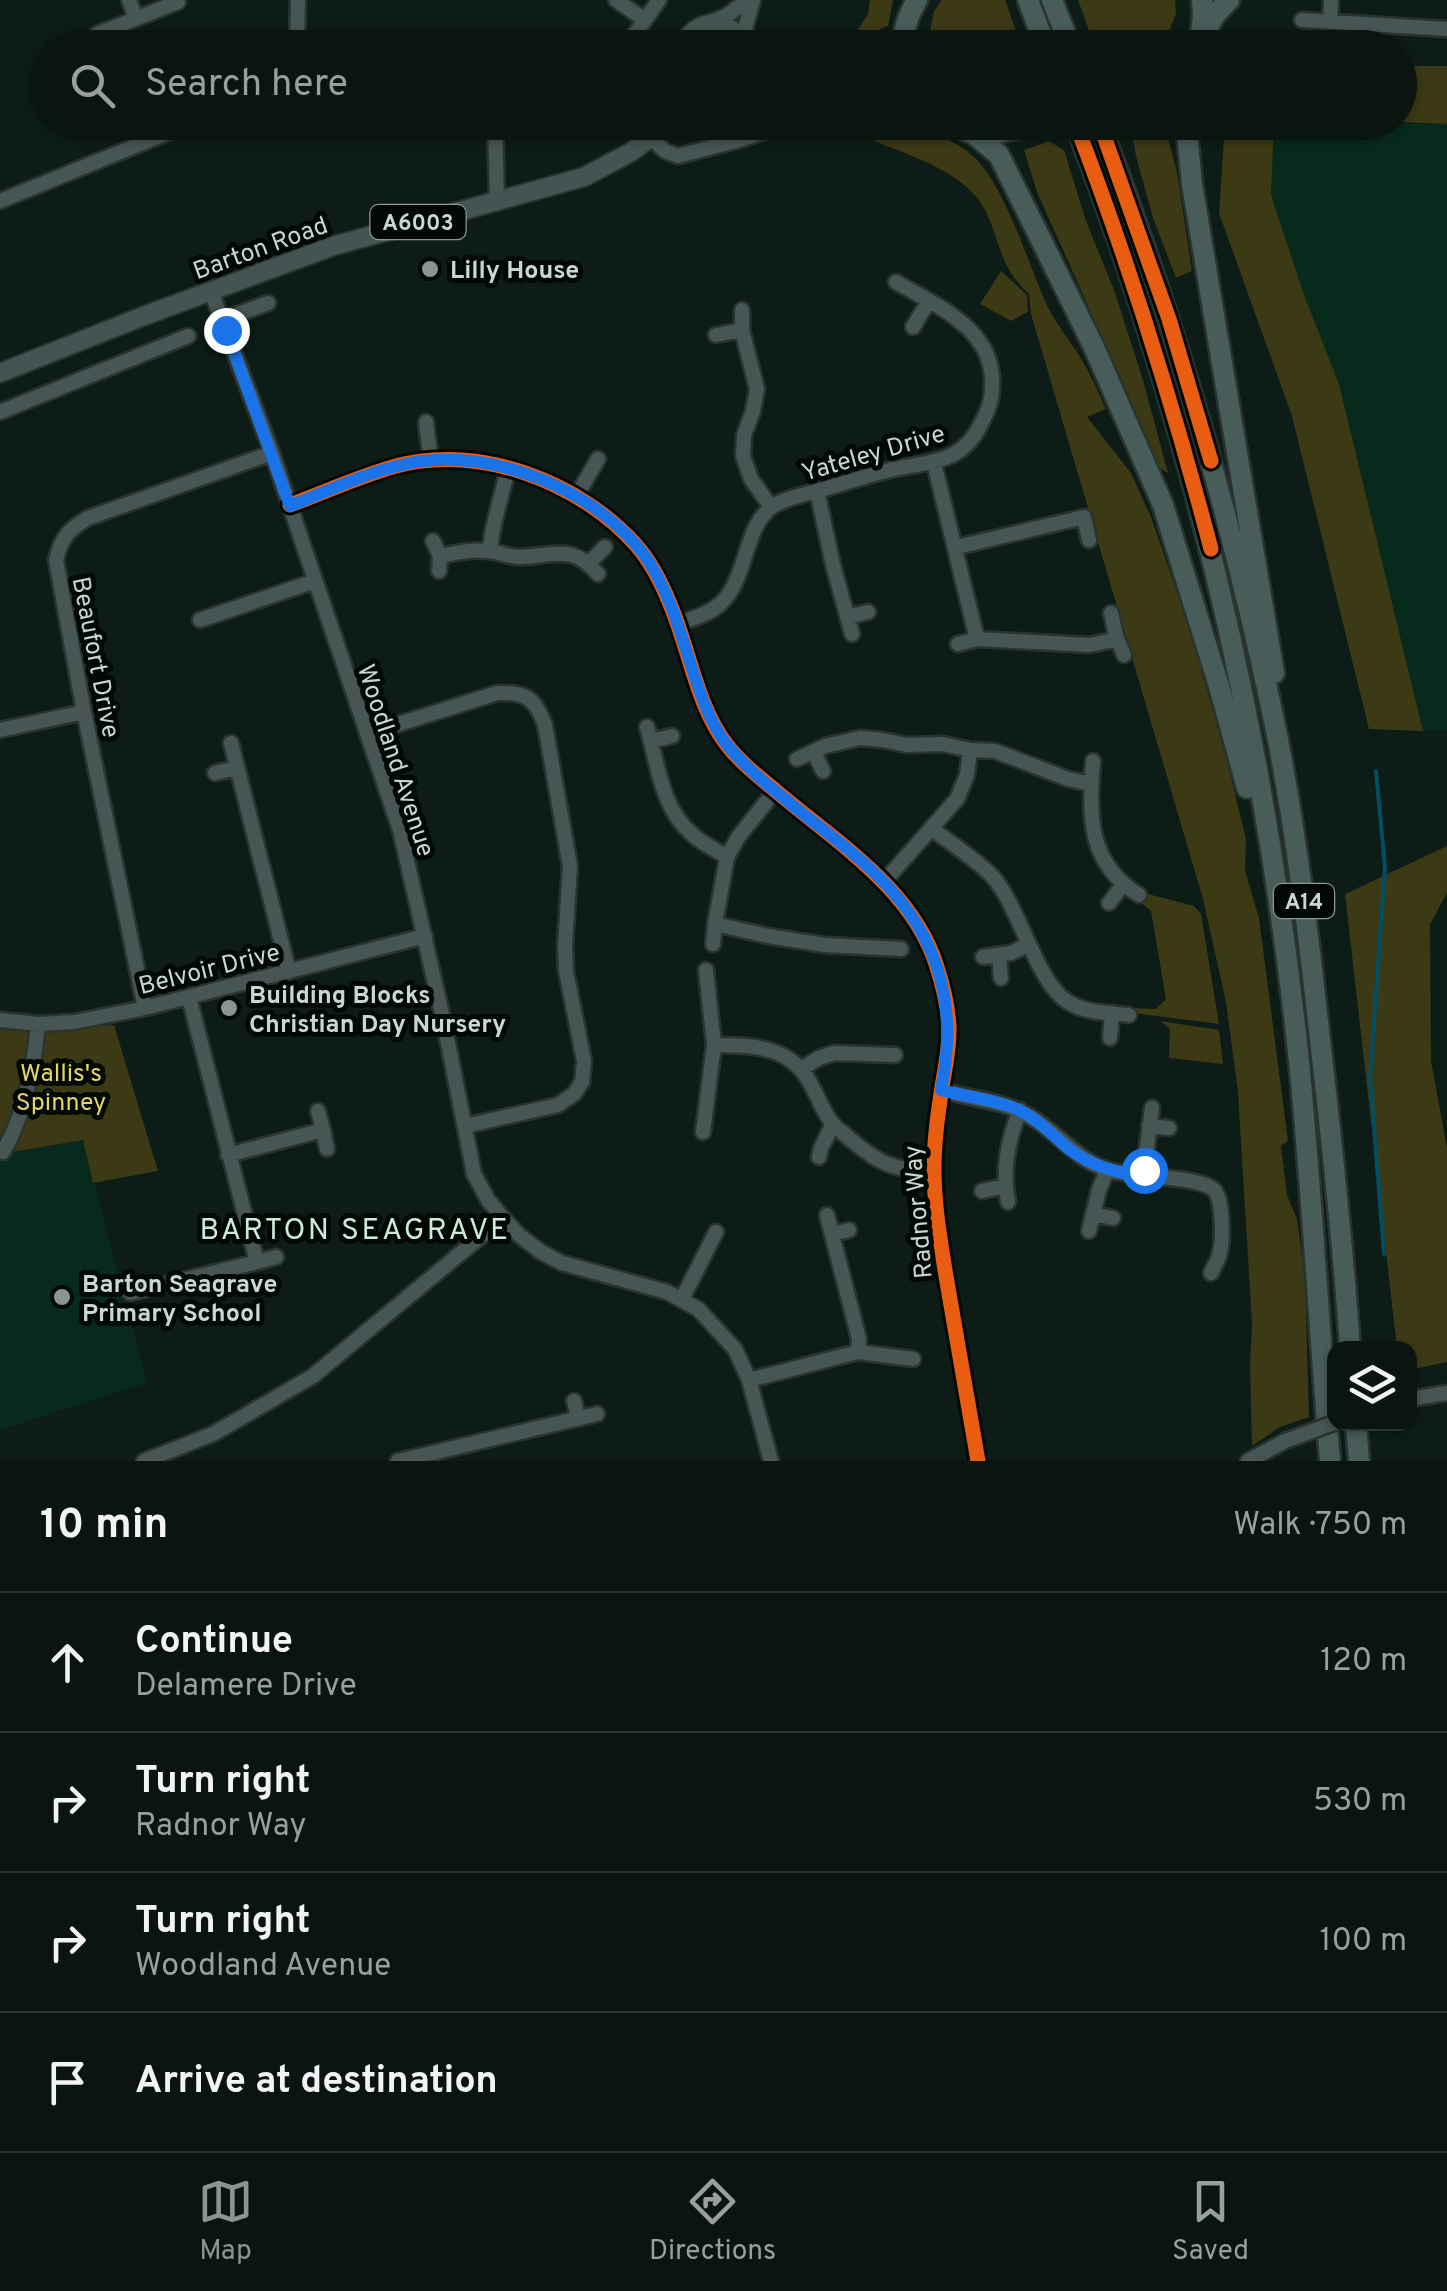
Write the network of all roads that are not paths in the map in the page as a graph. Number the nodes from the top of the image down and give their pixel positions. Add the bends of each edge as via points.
1 (128, 0) edge
2 (298, 0) edge
3 (616, 0) edge
4 (660, 0) edge
5 (751, 0) edge
6 (1028, 0) edge
7 (1052, 0) edge
8 (1202, 0) edge
9 (1228, 0) edge
10 (1331, 0) edge
11 (178, 2) edge
12 (136, 18) junction
13 (644, 20) junction
14 (1302, 20) dead end
15 (1330, 22) junction
16 (707, 24) junction
17 (1447, 29) edge
18 (107, 30) edge
19 (297, 30) edge
20 (637, 30) edge
21 (693, 30) edge
22 (733, 30) edge
23 (746, 30) edge
24 (1039, 30) edge
25 (1064, 30) edge
26 (1201, 30) edge
27 (1207, 30) edge
28 (149, 140) edge
29 (496, 140) edge
30 (646, 140) edge
31 (663, 140) edge
32 (728, 140) edge
33 (982, 140) edge
34 (1082, 140) edge
35 (1105, 140) edge
36 (1187, 140) edge
37 (0, 200) edge
38 (497, 200) junction
39 (896, 282) dead end
40 (211, 291) junction
41 (929, 301) junction
42 (268, 304) dead end
43 (742, 310) dead end
44 (222, 320) junction
45 (913, 327) dead end
46 (742, 330) junction
47 (716, 335) dead end
48 (188, 336) dead end
49 (0, 373) edge
50 (0, 412) edge
51 (426, 422) dead end
52 (272, 453) junction
53 (598, 458) dead end
54 (431, 461) junction
55 (934, 463) junction
56 (508, 468) junction
57 (817, 491) junction
58 (577, 495) junction
59 (290, 506) junction
60 (771, 507) junction
61 (1089, 540) dead end
62 (433, 541) dead end
63 (605, 547) dead end
64 (957, 548) junction
65 (490, 550) junction
66 (315, 580) junction
67 (868, 612) dead end
68 (1111, 613) dead end
69 (847, 617) junction
70 (200, 620) dead end
71 (677, 624) junction
72 (852, 634) dead end
73 (1117, 638) junction
74 (978, 639) junction
75 (958, 644) dead end
76 (1124, 655) dead end
77 (84, 712) junction
78 (0, 730) edge
79 (367, 734) junction
80 (672, 736) dead end
81 (1278, 742) junction
82 (232, 743) dead end
83 (970, 750) junction
84 (814, 752) junction
85 (797, 760) dead end
86 (1093, 761) dead end
87 (237, 768) junction
88 (822, 771) dead end
89 (215, 773) dead end
90 (1091, 784) junction
91 (775, 790) junction
92 (931, 828) junction
93 (727, 856) junction
94 (1271, 856) junction
95 (883, 882) junction
96 (1123, 885) junction
97 (1139, 895) dead end
98 (1109, 902) dead end
99 (715, 924) junction
100 (425, 936) junction
101 (713, 944) dead end
102 (1029, 944) junction
103 (901, 949) dead end
104 (999, 956) junction
105 (982, 957) dead end
106 (706, 970) dead end
107 (289, 972) junction
108 (1001, 978) dead end
109 (190, 997) junction
110 (146, 1008) junction
111 (0, 1020) edge
112 (38, 1024) junction
113 (1110, 1038) dead end
114 (714, 1045) junction
115 (885, 1059) dead end
116 (801, 1069) junction
117 (941, 1090) junction
118 (1152, 1108) dead end
119 (1020, 1110) junction
120 (318, 1111) dead end
121 (833, 1124) junction
122 (465, 1126) junction
123 (1149, 1126) junction
124 (1169, 1128) dead end
125 (323, 1130) junction
126 (703, 1132) dead end
127 (327, 1149) dead end
128 (2, 1152) edge
129 (228, 1155) junction
130 (819, 1157) dead end
131 (934, 1170) junction
132 (1107, 1170) junction
133 (1143, 1177) junction
134 (982, 1191) dead end
135 (1093, 1214) junction
136 (828, 1215) dead end
137 (503, 1218) junction
138 (1112, 1218) dead end
139 (849, 1230) dead end
140 (1089, 1231) dead end
141 (716, 1232) dead end
142 (833, 1234) junction
143 (276, 1258) dead end
144 (257, 1262) junction
145 (1211, 1273) dead end
146 (130, 1293) dead end
147 (682, 1299) junction
148 (1350, 1341) edge
149 (858, 1352) junction
150 (913, 1359) dead end
151 (749, 1380) junction
152 (1447, 1393) edge
153 (1417, 1398) edge
154 (574, 1401) dead end
155 (597, 1414) dead end
156 (578, 1418) junction
157 (1327, 1426) edge
158 (1357, 1431) edge
159 (180, 1455) edge
160 (144, 1461) edge
161 (398, 1461) edge
162 (771, 1461) edge
163 (978, 1461) edge
164 (1248, 1461) edge
165 (1330, 1461) edge
166 (1359, 1461) edge

1 - 12 street
2 - 19 street
3 - 13 street
4 - 13 street
5 - 16 street
5 - 23 street
6 - 24 highway
7 - 25 highway
8 - 26 highway
9 - 27 highway
10 - 15 street
11 - 12 street
12 - 18 street
13 - 20 street
14 - 15 street
15 - 17 street
16 - 21 main road
16 - 22 main road
28 - 37 street
29 - 38 street
30 - 38 main road, Barton Road / A6003 via 584,176
31 - 32 street, Barton Road via 664,152 678,156
33 - 94 highway via 1003,162 1163,505
34 - 94 highway, A14 via 1154,347 1211,549
35 - 81 highway, A14 via 1205,438
36 - 81 highway via 1274,662
38 - 40 main road, Barton Road / A6003 via 333,246
39 - 41 street, Yateley Drive
40 - 44 street, Woodland Avenue
40 - 49 main road, Barton Road / A6003
41 - 45 street
41 - 55 street, Yateley Drive via 977,336 993,379 992,400 975,437
42 - 44 street
43 - 46 street
44 - 52 street, Woodland Avenue
46 - 47 street
46 - 60 street via 757,389 742,456
48 - 50 street
51 - 54 street
52 - 59 street, Woodland Avenue
52 - 77 street, Beaufort Drive via 88,518 61,540 56,560
53 - 58 street
54 - 56 street, Radnor Way
54 - 59 street, Radnor Way via 398,465
55 - 57 street, Yateley Drive
55 - 64 street
56 - 58 street, Radnor Way
56 - 65 street
57 - 60 street, Yateley Drive
57 - 69 street
58 - 71 street, Radnor Way via 638,547
59 - 66 street, Woodland Avenue
60 - 71 street via 728,597
61 - 64 street via 1084,518
62 - 65 street via 440,564 467,551
63 - 65 street via 594,569 569,554
64 - 74 street
66 - 70 street
66 - 79 street, Woodland Avenue
67 - 69 street
68 - 73 street
69 - 72 street
71 - 91 street, Radnor Way via 725,743
73 - 74 street via 1090,645
73 - 76 street
74 - 75 street
77 - 78 street
77 - 110 street, Beaufort Drive
79 - 100 street, Woodland Avenue via 400,830
79 - 122 street via 496,692 528,697 545,725 570,866 566,972 582,1082 558,1104
80 - 93 street via 649,734 668,801 692,835
81 - 148 highway, A14 via 1306,912
82 - 87 street
83 - 84 street via 860,738
83 - 90 street via 995,751
83 - 92 street via 957,798
84 - 85 street
84 - 88 street
86 - 90 street
87 - 89 street
87 - 107 street
90 - 96 street via 1092,831
91 - 93 street
91 - 95 street, Radnor Way
92 - 95 street
92 - 102 street via 993,877
93 - 99 street
94 - 165 highway, A14 via 1298,1060
95 - 117 street, Radnor Way via 906,907 936,963 949,1026
96 - 97 street
96 - 98 street
99 - 101 street
99 - 103 street via 825,945 884,941
100 - 107 street, Belvoir Drive
100 - 122 street, Woodland Avenue
102 - 104 street
102 - 113 street via 1066,1002 1120,1014
104 - 105 street
104 - 108 street
106 - 114 street
107 - 109 street, Belvoir Drive
109 - 110 street, Belvoir Drive
109 - 129 street
110 - 112 street, Belvoir Drive
111 - 112 street, Belvoir Drive
112 - 128 street via 17,1128
114 - 116 street via 768,1049
114 - 126 street
115 - 116 street via 834,1053
116 - 121 street
117 - 119 street
117 - 131 street, Radnor Way
118 - 123 street
119 - 132 street
119 - 134 street via 1008,1140 1007,1194
120 - 125 street
121 - 130 street
121 - 131 street via 876,1161
122 - 137 street, Woodland Avenue via 474,1174
123 - 124 street
123 - 133 street
125 - 127 street
125 - 129 street
129 - 144 street
131 - 163 street, Radnor Way
132 - 133 street
132 - 135 street
133 - 145 street via 1214,1189 1221,1203 1220,1254
135 - 138 street
135 - 140 street
136 - 142 street
137 - 147 street, Woodland Avenue via 562,1263
137 - 159 street via 312,1376
139 - 142 street
141 - 147 street
142 - 149 street
143 - 144 street
144 - 146 street via 145,1282
147 - 151 street via 735,1349
149 - 150 street
149 - 151 street
151 - 162 street
152 - 153 street
154 - 156 street
155 - 156 street
156 - 161 street
157 - 164 street, bridge
158 - 166 highway
159 - 160 street

